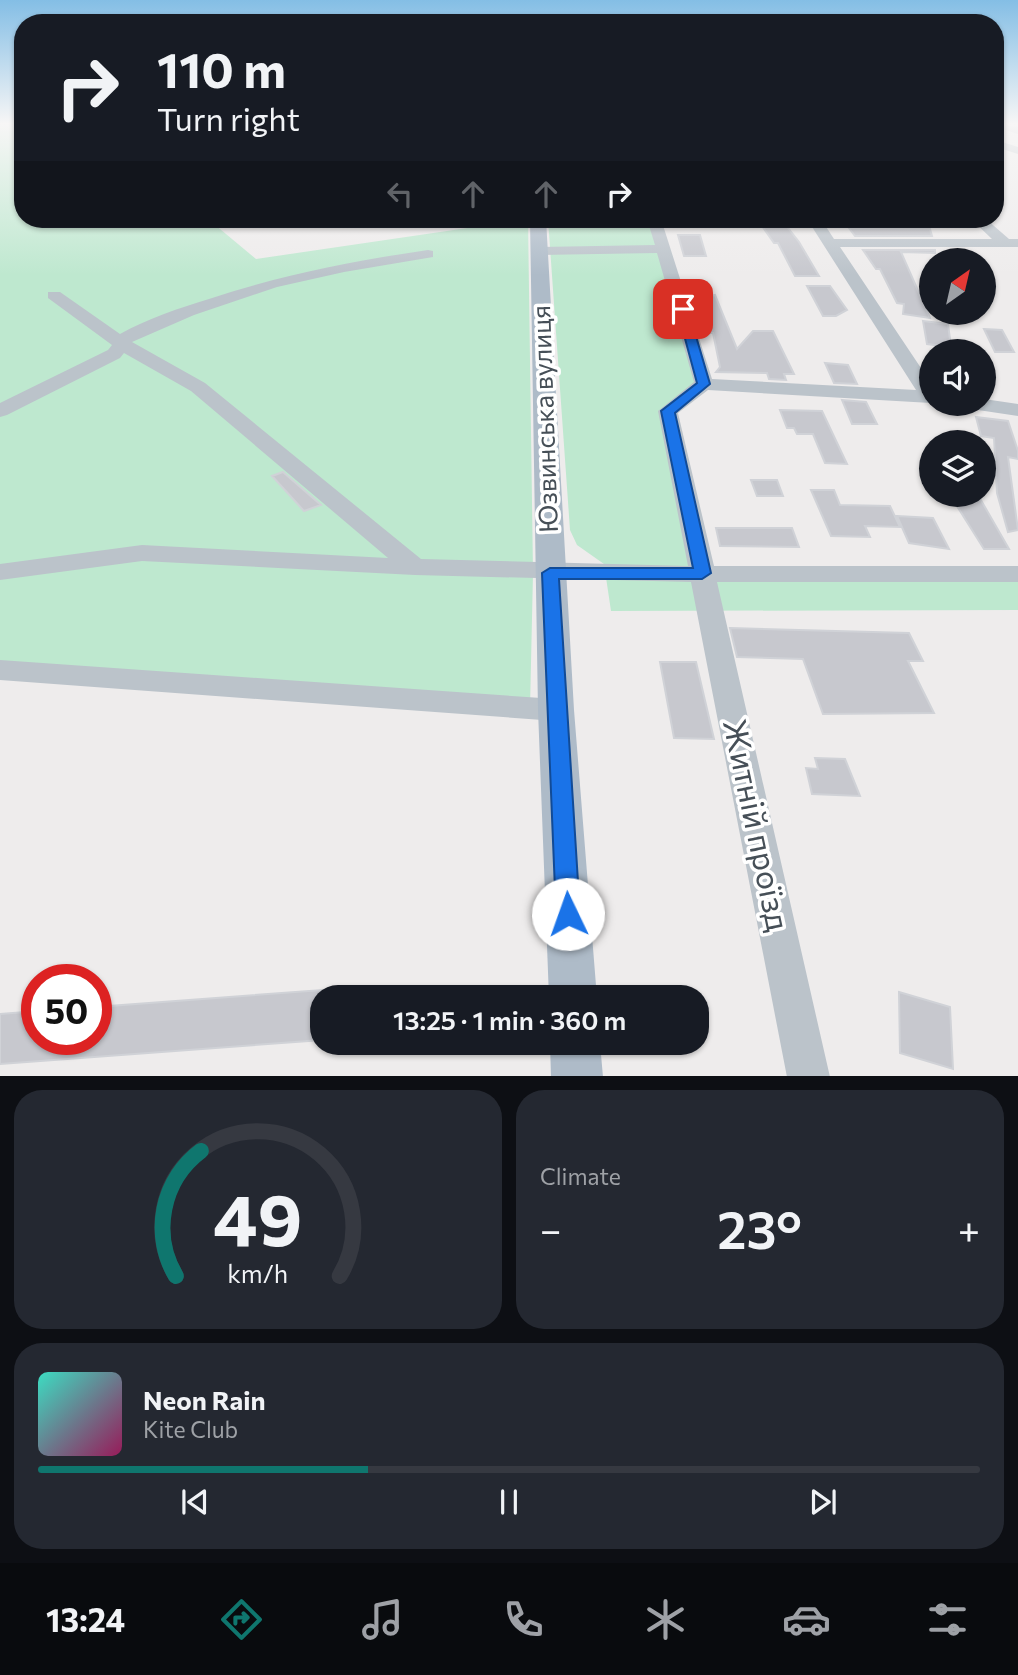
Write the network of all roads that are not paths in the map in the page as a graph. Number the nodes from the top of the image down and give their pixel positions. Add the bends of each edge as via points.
1 (539, 228) edge
2 (657, 228) edge
3 (820, 228) edge
4 (991, 228) edge
5 (831, 243) junction
6 (1012, 243) edge
7 (663, 249) junction
8 (540, 251) junction
9 (428, 254) dead end
10 (54, 295) dead end
11 (121, 344) junction
12 (919, 380) edge
13 (704, 384) junction
14 (919, 396) edge
15 (996, 407) edge
16 (1018, 410) edge
17 (0, 411) edge
18 (415, 567) junction
19 (0, 572) edge
20 (550, 573) junction
21 (702, 573) junction
22 (1018, 574) edge
23 (0, 670) edge
24 (556, 710) junction
25 (572, 985) edge
26 (576, 1055) edge
27 (577, 1076) edge
28 (809, 1076) edge

1 - 8 main road, Юзвинська вулиця
2 - 7 street
3 - 5 street
4 - 6 street
5 - 6 street
5 - 12 street
7 - 8 street
7 - 13 street
8 - 20 main road, Юзвинська вулиця
9 - 11 street via 273,283 188,310 127,337
10 - 11 street
11 - 17 street via 114,354
11 - 18 street via 198,387
13 - 14 street
13 - 21 street, Житній проїзд via 668,411
15 - 16 street
18 - 19 street via 142,553
18 - 20 street
20 - 21 street
20 - 24 main road, Юзвинська вулиця
21 - 22 street
21 - 28 street, Житній проїзд
23 - 24 street
24 - 25 main road, Юзвинська вулиця
26 - 27 main road

